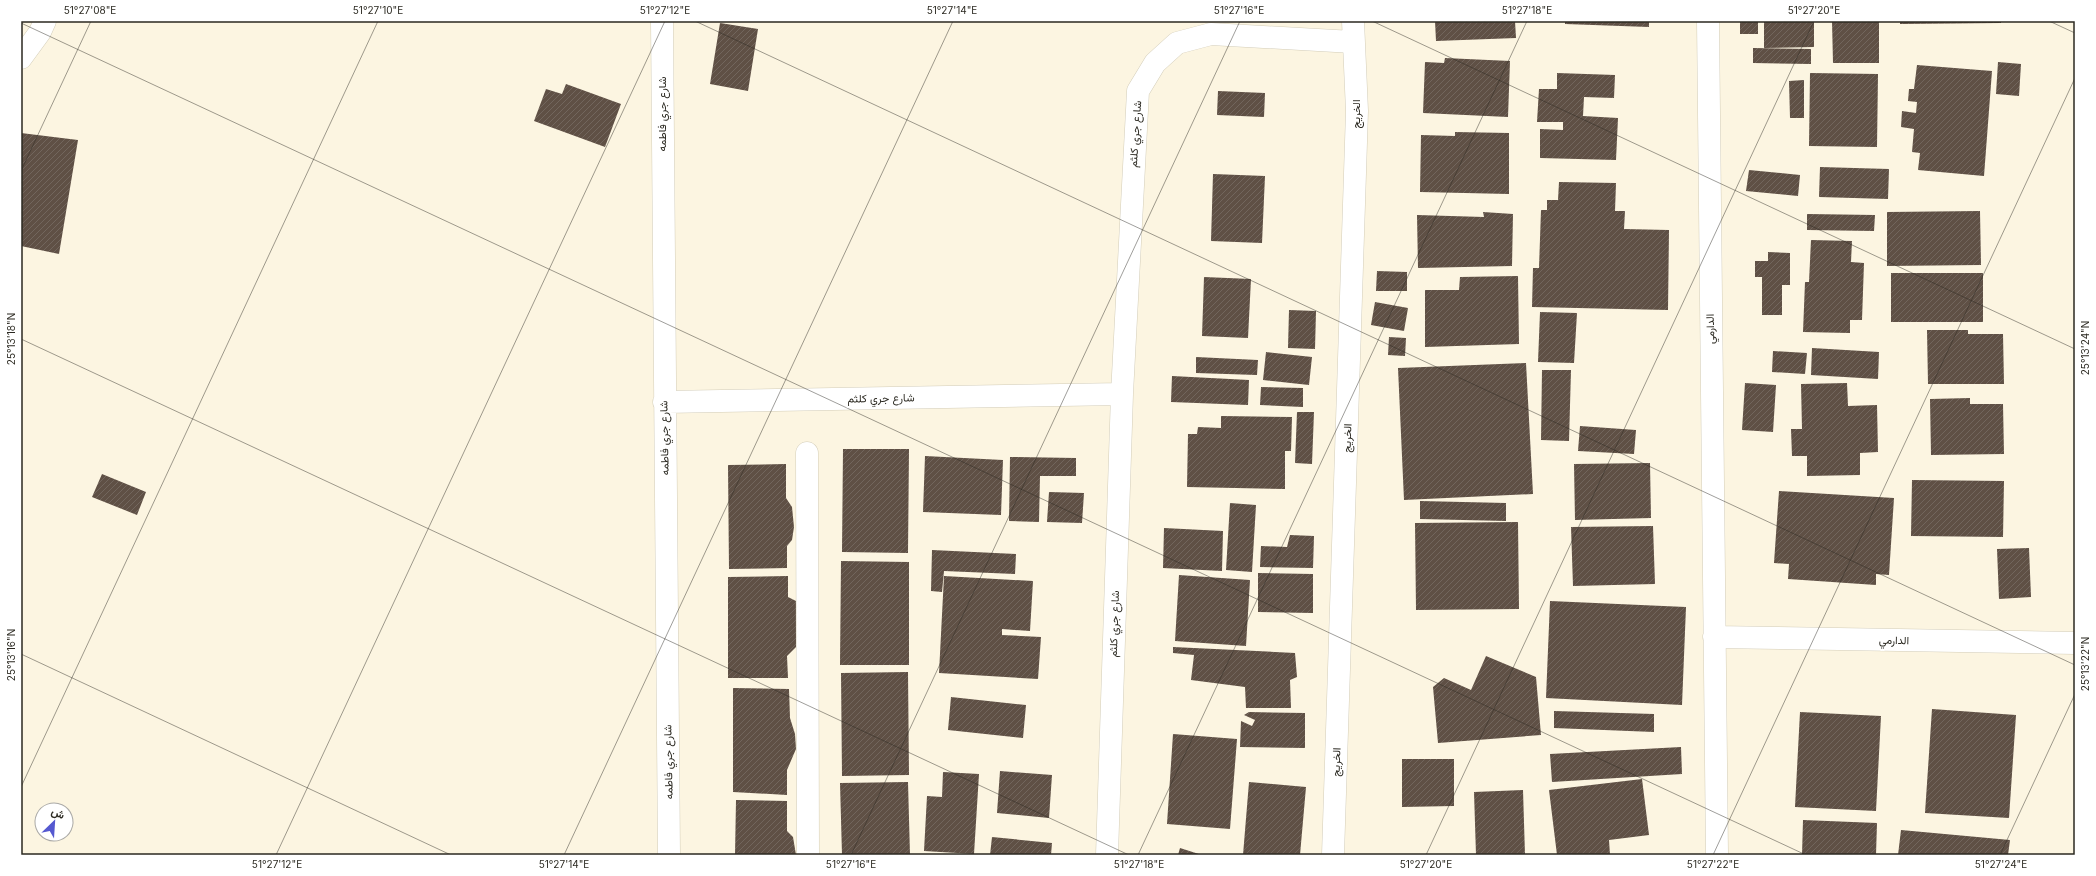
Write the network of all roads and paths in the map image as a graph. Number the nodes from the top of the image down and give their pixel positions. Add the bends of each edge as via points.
1 (45, 21) edge
2 (662, 21) edge
3 (1708, 21) edge
4 (1353, 31) edge
5 (21, 58) edge
6 (1122, 394) junction
7 (664, 402) junction
8 (807, 453) dead end
9 (1714, 636) junction
10 (2075, 643) edge
11 (669, 855) edge
12 (808, 855) edge
13 (1107, 855) edge
14 (1332, 855) edge
15 (1717, 855) edge

1 - 5 street
2 - 7 street, شارع جري فاطمه
3 - 9 street, الدارمي
4 - 6 street, شارع جري كلثم via 1211,34 1177,43 1155,63 1138,91
4 - 14 street, الخريج via 1357,111
6 - 7 street, شارع جري كلثم
6 - 13 street, شارع جري كلثم
7 - 11 street, شارع جري فاطمه
8 - 12 street
9 - 10 street, الدارمي
9 - 15 street, الدارمي

